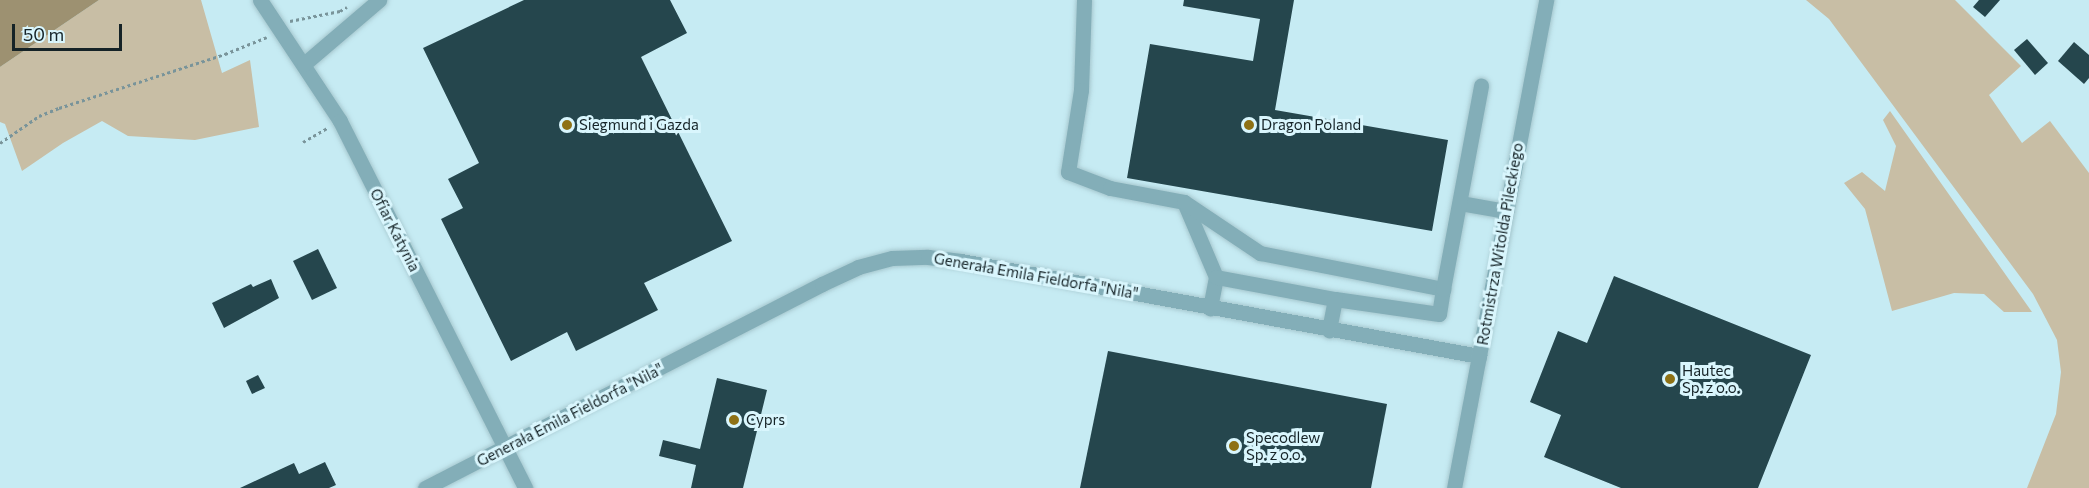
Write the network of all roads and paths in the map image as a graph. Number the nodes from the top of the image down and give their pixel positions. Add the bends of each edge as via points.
1 (260, 0) edge
2 (379, 0) edge
3 (1084, 0) edge
4 (1546, 0) edge
5 (346, 7) dead end
6 (287, 22) dead end
7 (270, 35) dead end
8 (304, 64) junction
9 (1481, 86) dead end
10 (340, 121) junction
11 (303, 142) dead end
12 (0, 143) edge
13 (1184, 202) junction
14 (1460, 203) junction
15 (1506, 211) junction
16 (1216, 277) junction
17 (1443, 289) junction
18 (1335, 299) junction
19 (1210, 308) junction
20 (1329, 330) junction
21 (1479, 356) junction
22 (505, 449) junction
23 (425, 488) edge
24 (525, 488) edge
25 (1454, 488) edge

1 - 8 street, Ofiar Katynia
2 - 8 street
3 - 13 street via 1081,90 1068,172 1110,188
4 - 15 street, Rotmistrza Witolda Pileckiego
5 - 6 path
7 - 12 path via 230,52 58,108
8 - 10 street, Ofiar Katynia
9 - 14 street
10 - 11 path
10 - 22 street, Ofiar Katynia
13 - 16 street
13 - 17 street via 1260,253
14 - 15 street
14 - 17 street
15 - 21 street, Rotmistrza Witolda Pileckiego
16 - 18 street
16 - 19 street
17 - 18 street via 1439,314
18 - 20 street
19 - 20 street, Generała Emila Fieldorfa "Nila"
19 - 22 street, Generała Emila Fieldorfa "Nila" via 961,261 892,258 858,267 822,284
20 - 21 street, Generała Emila Fieldorfa "Nila"
21 - 25 street, Rotmistrza Witolda Pileckiego
22 - 23 street, Generała Emila Fieldorfa "Nila"
22 - 24 street, Ofiar Katynia

